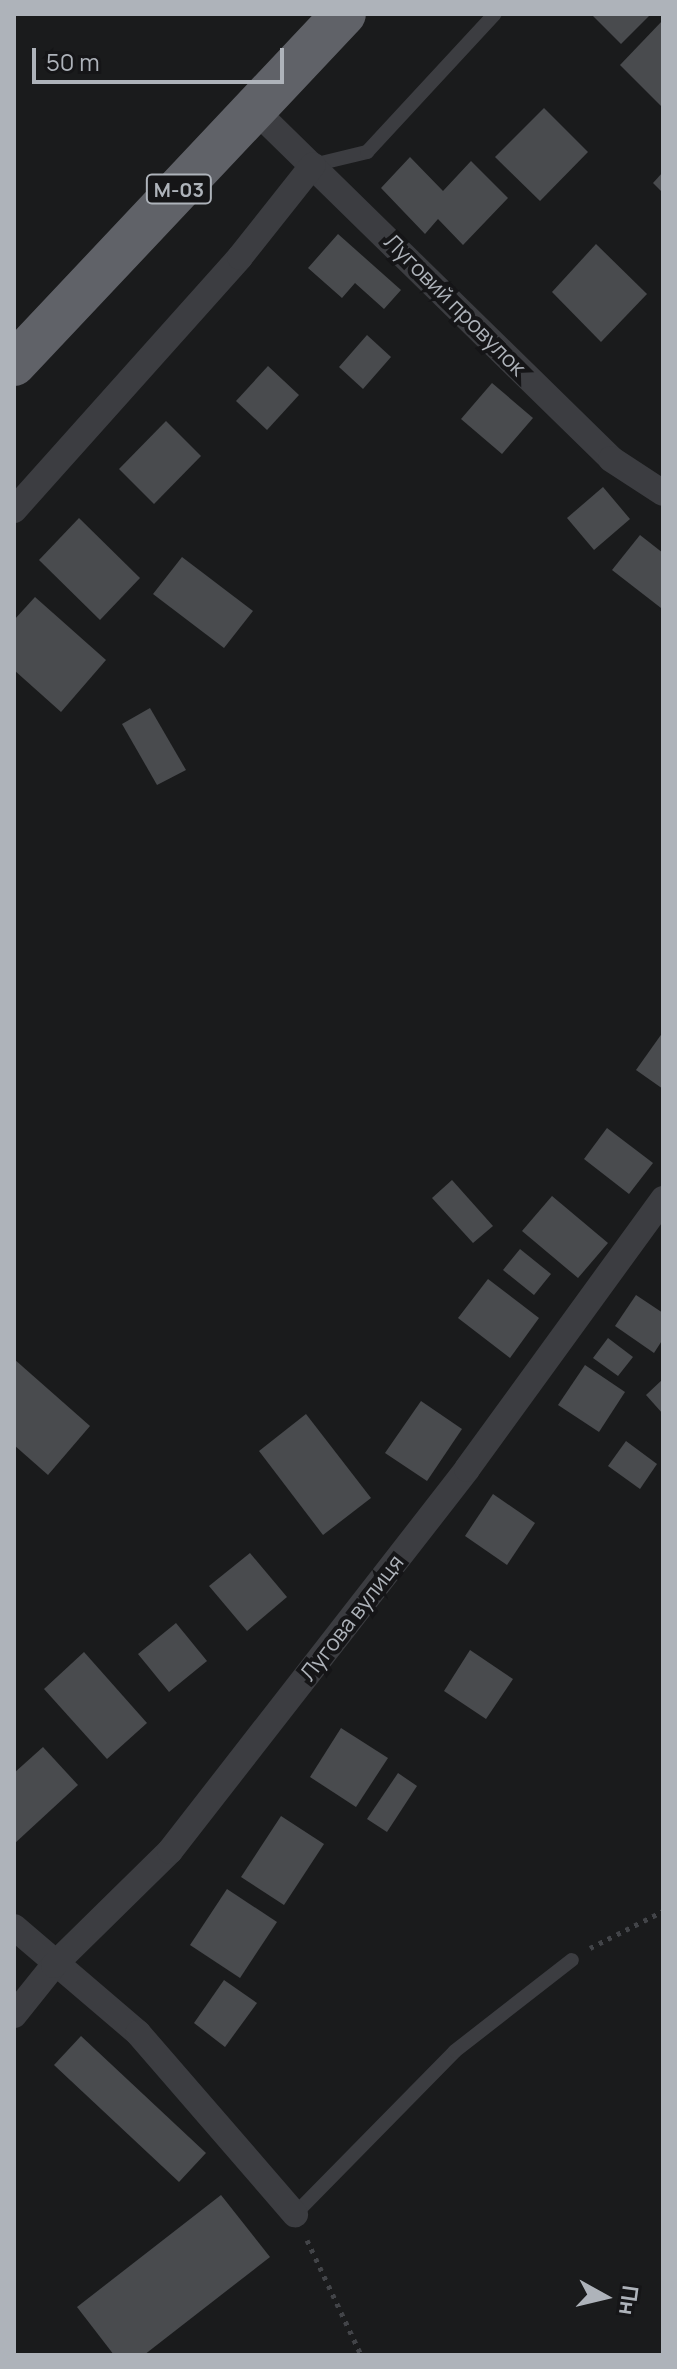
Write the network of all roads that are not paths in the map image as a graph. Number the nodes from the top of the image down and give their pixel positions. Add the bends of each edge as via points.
1 (344, 14) edge
2 (495, 14) edge
3 (254, 109) junction
4 (313, 165) junction
5 (14, 364) edge
6 (663, 493) edge
7 (14, 510) edge
8 (663, 1199) edge
9 (14, 1927) edge
10 (572, 1960) road end
11 (54, 1965) junction
12 (14, 2015) edge
13 (295, 2214) joint

1 - 3 highway, М-03
2 - 4 lane via 367,152
3 - 4 street, Луговий провулок
3 - 5 highway, М-03
4 - 6 street, Луговий провулок via 611,459
4 - 7 street via 240,257
8 - 11 street, Лугова вулиця via 467,1469 170,1851
9 - 11 street
10 - 13 lane via 455,2051
11 - 12 street, Лугова вулиця
11 - 13 street via 138,2033

